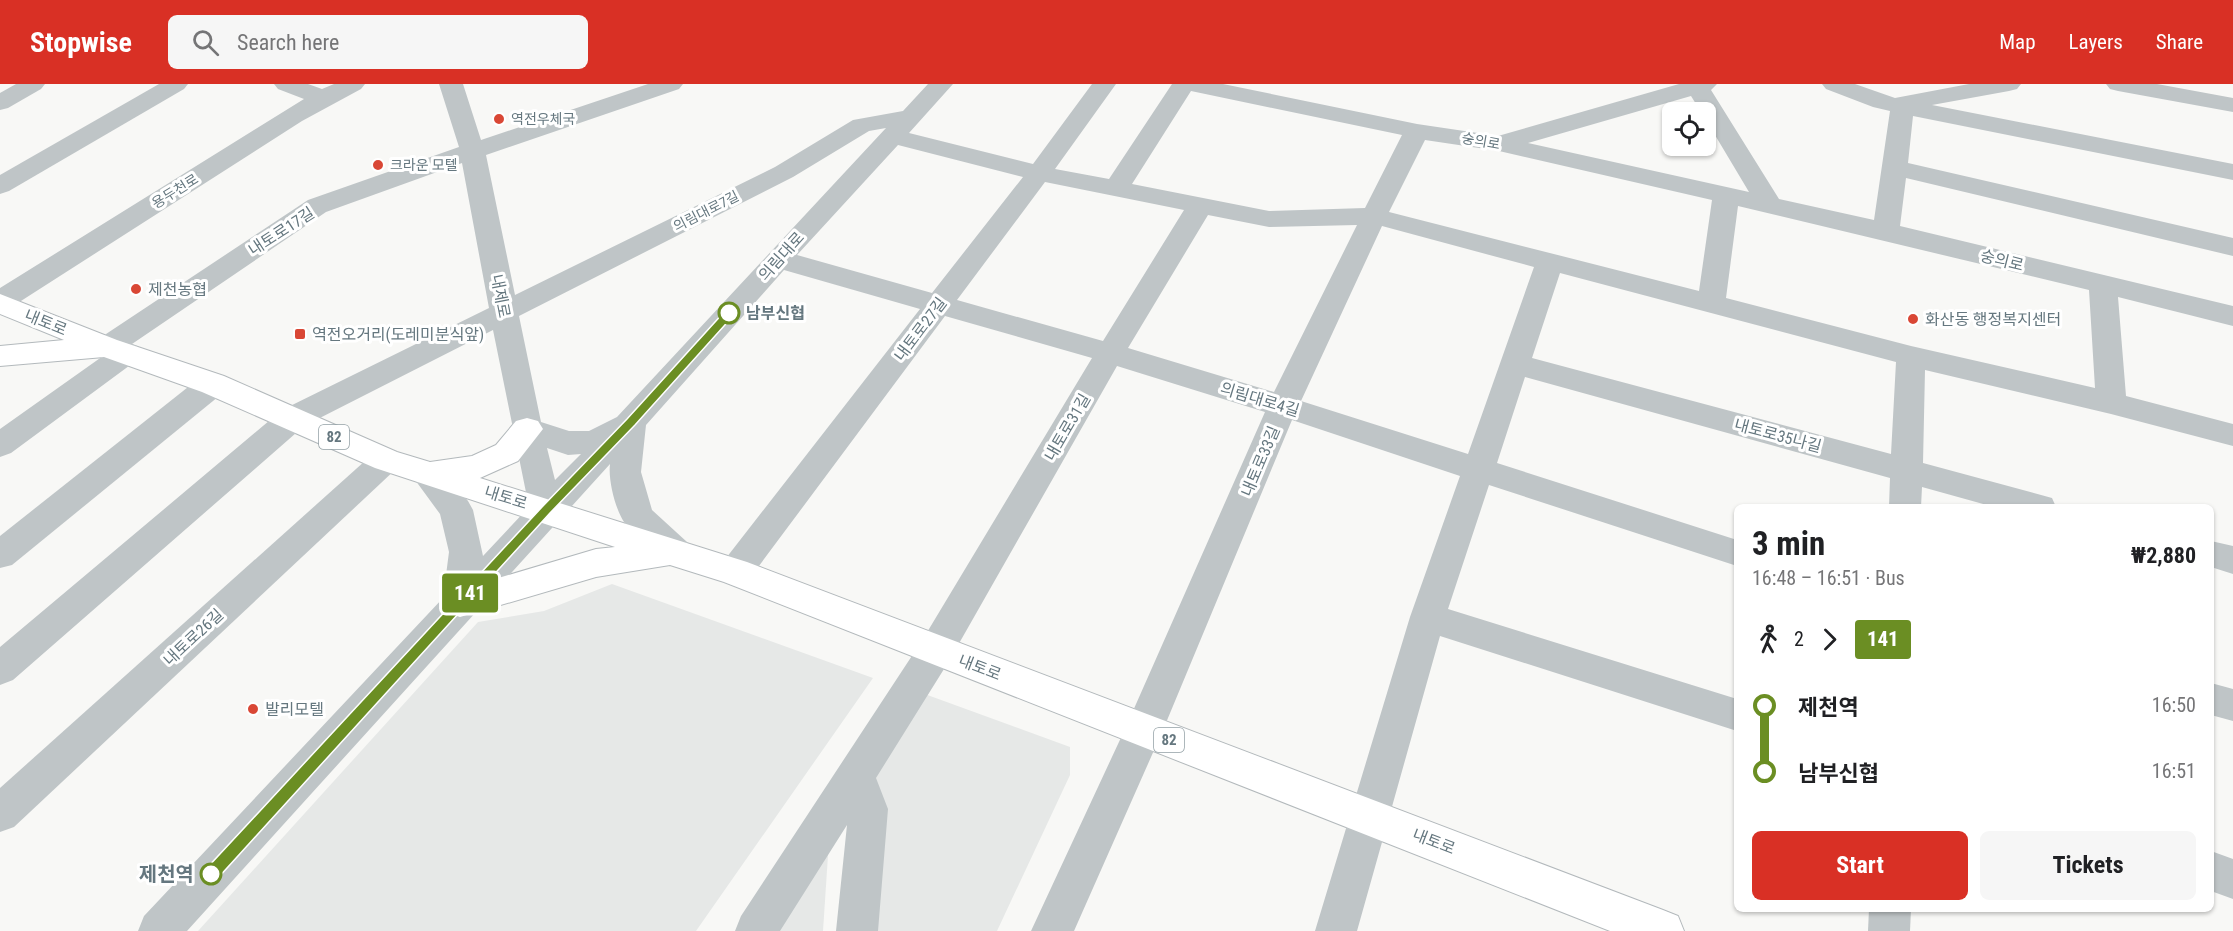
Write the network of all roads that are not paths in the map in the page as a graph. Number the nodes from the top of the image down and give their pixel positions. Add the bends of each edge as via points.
1 (33, 84) edge
2 (176, 84) edge
3 (286, 84) edge
4 (352, 84) edge
5 (451, 84) edge
6 (671, 84) edge
7 (941, 84) edge
8 (1104, 84) edge
9 (1184, 84) edge
10 (1189, 84) edge
11 (1834, 84) edge
12 (2009, 84) edge
13 (2118, 84) edge
14 (1698, 85) edge
15 (323, 98) junction
16 (0, 103) edge
17 (2233, 105) edge
18 (1902, 106) junction
19 (900, 127) junction
20 (1417, 131) junction
21 (1498, 144) junction
22 (473, 152) junction
23 (1893, 167) junction
24 (2233, 172) edge
25 (1039, 173) junction
26 (0, 186) edge
27 (1116, 188) junction
28 (1726, 196) junction
29 (1200, 206) junction
30 (1770, 206) junction
31 (1374, 216) junction
32 (1886, 231) junction
33 (2233, 247) edge
34 (778, 259) junction
35 (1550, 261) junction
36 (2103, 285) junction
37 (0, 302) edge
38 (939, 304) junction
39 (1711, 304) junction
40 (505, 313) junction
41 (2233, 316) edge
42 (117, 350) junction
43 (1110, 353) junction
44 (0, 356) edge
45 (1911, 356) junction
46 (1515, 364) junction
47 (213, 384) junction
48 (2111, 403) junction
49 (1283, 406) junction
50 (292, 418) junction
51 (631, 422) junction
52 (527, 429) junction
53 (2233, 435) edge
54 (0, 445) edge
55 (386, 460) junction
56 (1479, 469) junction
57 (1906, 470) junction
58 (426, 473) junction
59 (1905, 504) edge
60 (2029, 504) edge
61 (546, 510) junction
62 (675, 551) junction
63 (1734, 552) edge
64 (0, 555) edge
65 (2214, 555) edge
66 (2233, 560) edge
67 (735, 572) junction
68 (460, 603) junction
69 (1428, 617) junction
70 (936, 650) junction
71 (0, 669) edge
72 (2214, 700) edge
73 (2233, 705) edge
74 (1734, 714) edge
75 (1144, 730) junction
76 (855, 774) junction
77 (0, 814) edge
78 (1371, 816) junction
79 (2214, 873) edge
80 (2233, 879) edge
81 (1890, 912) edge
82 (159, 931) edge
83 (756, 931) edge
84 (858, 931) edge
85 (1052, 931) edge
86 (1336, 931) edge
87 (1663, 931) edge
88 (1889, 931) edge

1 - 16 street
2 - 26 street
3 - 15 street
4 - 15 street, 용두천로
5 - 22 street, 내제로
6 - 22 street, 내토로17길
7 - 19 street, 의림대로
8 - 25 street, 내토로27길
9 - 27 street
10 - 20 street, 숭의로
11 - 18 street
12 - 18 street
13 - 17 street
14 - 21 street
14 - 30 street
15 - 37 street, 용두천로
18 - 23 street
18 - 24 street
19 - 25 street
19 - 34 street, 의림대로
19 - 40 street, 의림대로7길 via 862,125 784,172
20 - 21 street, 숭의로
20 - 31 street, 내토로33길
21 - 28 street, 숭의로
22 - 40 street, 내제로
22 - 42 street, 내토로17길 via 316,206
23 - 32 street
23 - 33 street
25 - 27 street
25 - 38 street, 내토로27길
27 - 29 street
28 - 30 street, 숭의로
28 - 39 street
29 - 31 street via 1269,219
29 - 43 street, 내토로31길
30 - 32 street, 숭의로
31 - 35 street
31 - 49 street, 내토로33길
32 - 36 street, 숭의로
34 - 38 street, 의림대로4길
34 - 51 street, 의림대로
35 - 39 street
35 - 46 street
36 - 41 street, 숭의로
36 - 48 street
37 - 42 main road, 내토로 / 82
38 - 43 street, 의림대로4길
38 - 67 street, 내토로27길
39 - 45 street
40 - 50 street
40 - 52 street, 내제로
42 - 44 main road
42 - 47 main road, 내토로 / 82
42 - 54 street, 내토로17길
43 - 49 street, 의림대로4길
43 - 70 street, 내토로31길
45 - 48 street
45 - 57 street
46 - 56 street
46 - 57 street, 내토로35나길
47 - 50 main road, 내토로 / 82
47 - 64 street
48 - 53 street
49 - 56 street, 의림대로4길
49 - 75 street, 내토로33길
50 - 55 main road, 내토로 / 82
50 - 71 street
51 - 52 street via 594,442 568,443
51 - 61 street, 의림대로
51 - 62 street via 625,472 637,516
52 - 58 main road via 507,453 477,467
52 - 61 street, 내제로
55 - 58 main road, 내토로 / 82
55 - 77 street, 내토로26길
56 - 63 street, 의림대로4길
56 - 69 street
57 - 59 street
57 - 60 street, 내토로35나길
58 - 61 main road, 내토로 / 82
58 - 68 street via 456,510 466,552
61 - 62 main road, 내토로 / 82
61 - 68 street, 의림대로
62 - 67 main road, 내토로 / 82
62 - 68 main road via 596,563
65 - 66 street
67 - 70 main road, 내토로 / 82
68 - 82 street, 의림대로
69 - 74 street
69 - 78 street
70 - 75 main road, 내토로 / 82
70 - 76 street, 내토로31길
72 - 73 street
75 - 78 main road, 내토로 / 82
75 - 85 street, 내토로33길
76 - 83 street, 내토로31길
76 - 84 street via 868,809
78 - 86 street
78 - 87 main road, 내토로 / 82
79 - 80 street
81 - 88 street

